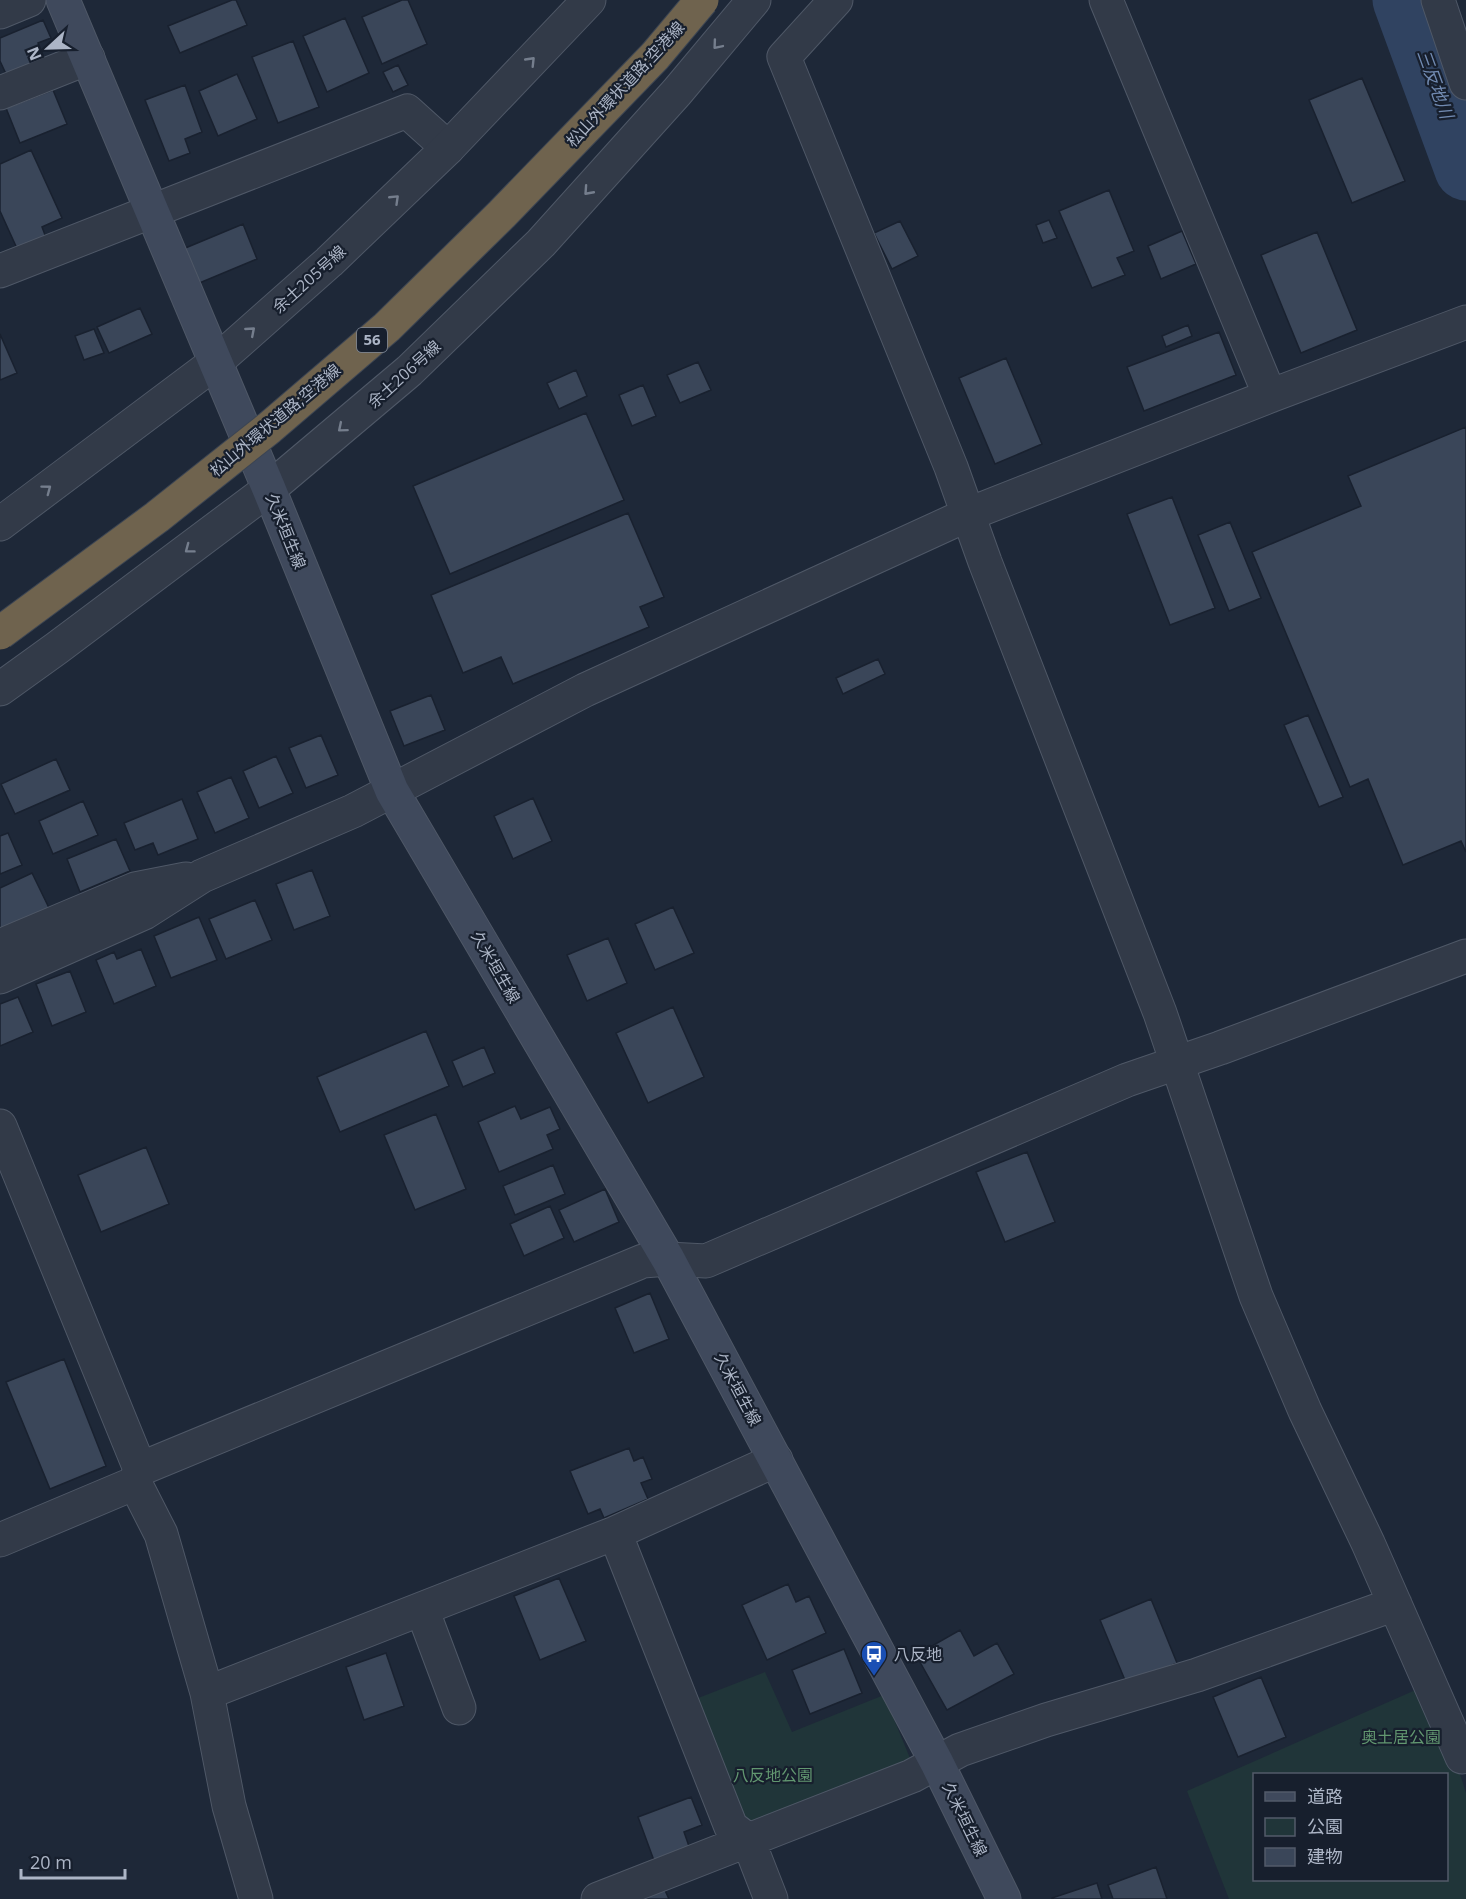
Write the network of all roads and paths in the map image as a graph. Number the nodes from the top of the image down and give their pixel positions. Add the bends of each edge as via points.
1 (29, 0) edge
2 (63, 0) edge
3 (589, 0) edge
4 (702, 0) edge
5 (754, 0) edge
6 (836, 0) edge
7 (1106, 0) edge
8 (1438, 0) edge
9 (0, 12) edge
10 (88, 58) junction
11 (1466, 83) edge
12 (0, 93) edge
13 (448, 148) junction
14 (152, 212) junction
15 (0, 271) edge
16 (1466, 322) edge
17 (216, 362) junction
18 (1270, 396) junction
19 (269, 489) junction
20 (969, 514) junction
21 (0, 524) edge
22 (0, 633) edge
23 (0, 689) edge
24 (392, 790) junction
25 (202, 876) junction
26 (0, 946) edge
27 (1466, 956) edge
28 (0, 977) edge
29 (1178, 1063) junction
30 (0, 1126) edge
31 (668, 1259) junction
32 (776, 1460) junction
33 (138, 1476) junction
34 (615, 1533) junction
35 (0, 1540) edge
36 (1395, 1604) junction
37 (422, 1608) junction
38 (207, 1694) junction
39 (459, 1708) dead end
40 (1465, 1760) edge
41 (937, 1763) junction
42 (748, 1840) junction
43 (256, 1899) edge
44 (598, 1899) edge
45 (771, 1899) edge
46 (1004, 1899) edge

1 - 9 street
2 - 10 main road, 久米垣生線
13 -> 3 street, 余土205号線
4 - 22 highway, 松山外環状道路;空港線 / 56, bridge via 639,73 387,327 176,502
5 -> 19 street, 余土206号線 via 541,243 409,371
6 - 20 street via 784,57
7 - 18 street
8 - 11 street
10 - 12 street
10 - 14 main road, 久米垣生線
13 - 14 street via 407,111
17 -> 13 street, 余土205号線 via 329,262
14 - 15 street
14 - 17 main road, 久米垣生線
16 - 18 street
17 - 19 main road, 久米垣生線
21 -> 17 street, 余土205号線
18 - 20 street
19 -> 23 street, 余土206号線
19 - 24 main road, 久米垣生線
20 - 24 street via 585,690
20 - 29 street
24 - 25 street via 353,811
24 - 31 main road, 久米垣生線
25 - 26 street via 135,889
25 - 28 street via 144,913
27 - 29 street
29 - 31 street via 1127,1080 706,1262
29 - 36 street via 1256,1296
30 - 33 street
31 - 32 main road, 久米垣生線
31 - 33 street via 643,1261
32 - 34 street
32 - 41 main road, 久米垣生線
33 - 35 street
33 - 38 street via 161,1534
34 - 37 street
34 - 42 street via 731,1827
36 - 40 street
36 - 41 street via 1197,1675 1046,1720 960,1750
37 - 38 street
37 - 39 street
38 - 43 street via 229,1806
41 - 42 street
41 - 46 main road, 久米垣生線
42 - 44 street
42 - 45 street

